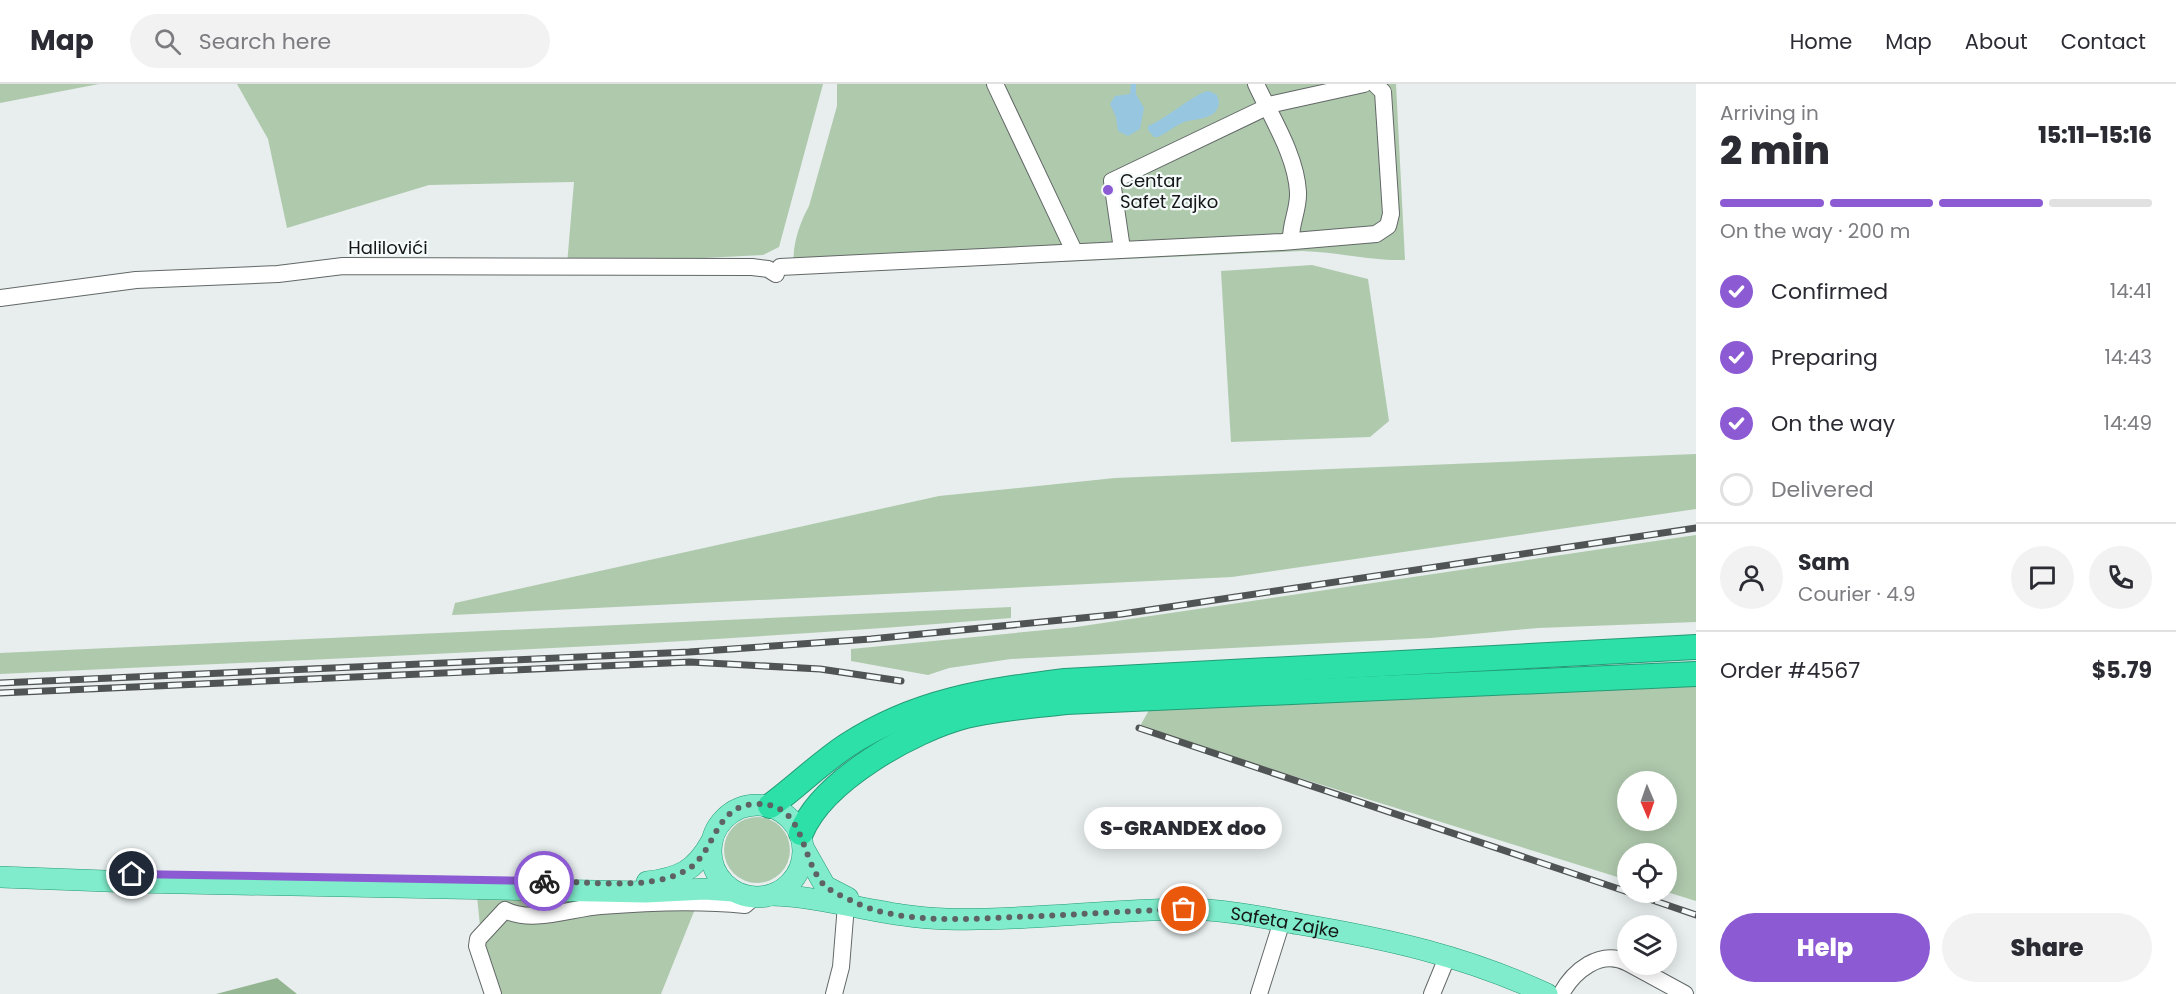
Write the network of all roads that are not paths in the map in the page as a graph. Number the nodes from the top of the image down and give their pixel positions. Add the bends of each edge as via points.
1 (995, 84) edge
2 (1256, 84) edge
3 (1364, 84) edge
4 (1375, 84) edge
5 (1322, 88) edge
6 (1267, 107) junction
7 (1291, 241) junction
8 (1122, 249) junction
9 (1074, 251) junction
10 (0, 298) edge
11 (1696, 647) edge
12 (1696, 674) edge
13 (1519, 682) junction
14 (1696, 682) edge
15 (770, 806) junction
16 (802, 841) junction
17 (711, 842) junction
18 (0, 868) edge
19 (0, 877) edge
20 (0, 885) edge
21 (508, 889) junction
22 (733, 891) junction
23 (342, 896) dead end
24 (763, 896) junction
25 (846, 905) junction
26 (870, 909) junction
27 (505, 910) junction
28 (1282, 921) junction
29 (1448, 955) junction
30 (1617, 961) edge
31 (1650, 975) edge
32 (493, 994) edge
33 (834, 994) edge
34 (1259, 994) edge
35 (1432, 994) edge
36 (1547, 994) edge
37 (1561, 994) edge
38 (1685, 994) edge

1 - 9 street
2 - 6 street
3 - 5 street
4 - 7 street, Halilovići via 1383,93 1391,214 1388,226 1376,234
5 - 6 street
6 - 7 street via 1297,182 1298,203 1290,229
6 - 8 street via 1112,181
7 - 8 street, Halilovići
8 - 9 street, Halilovići
9 - 10 street, Halilovići via 778,270 343,266 278,274 136,280
11 - 15 highway via 1065,681 988,691 932,704 862,736
12 - 13 highway
13 - 14 highway
13 - 16 highway via 1066,702 967,716 940,724 867,764 816,807
15 - 16 main road, Safeta Zajke via 792,820
15 - 17 main road via 754,804 726,816
16 - 24 main road via 800,868 795,877 789,885
16 - 26 main road, Safeta Zajke via 825,886
17 - 18 main road via 700,861 686,871 668,879 644,882 132,874
17 - 22 main road via 715,870
19 - 21 main road, Safeta Zajke
20 - 23 street
21 - 22 main road, Safeta Zajke
21 - 27 street
22 - 24 main road, Safeta Zajke
24 - 25 main road, Safeta Zajke via 816,898
24 - 27 street via 745,905 684,902 600,906 524,916
25 - 26 main road, Safeta Zajke
25 - 33 street via 841,967
26 - 28 main road, Safeta Zajke via 945,919 1184,909
27 - 32 street via 478,939 477,953
28 - 29 main road, Safeta Zajke via 1351,932
28 - 34 street
29 - 35 street
29 - 36 main road, Safeta Zajke
30 - 37 street via 1609,959 1578,970
31 - 38 street

